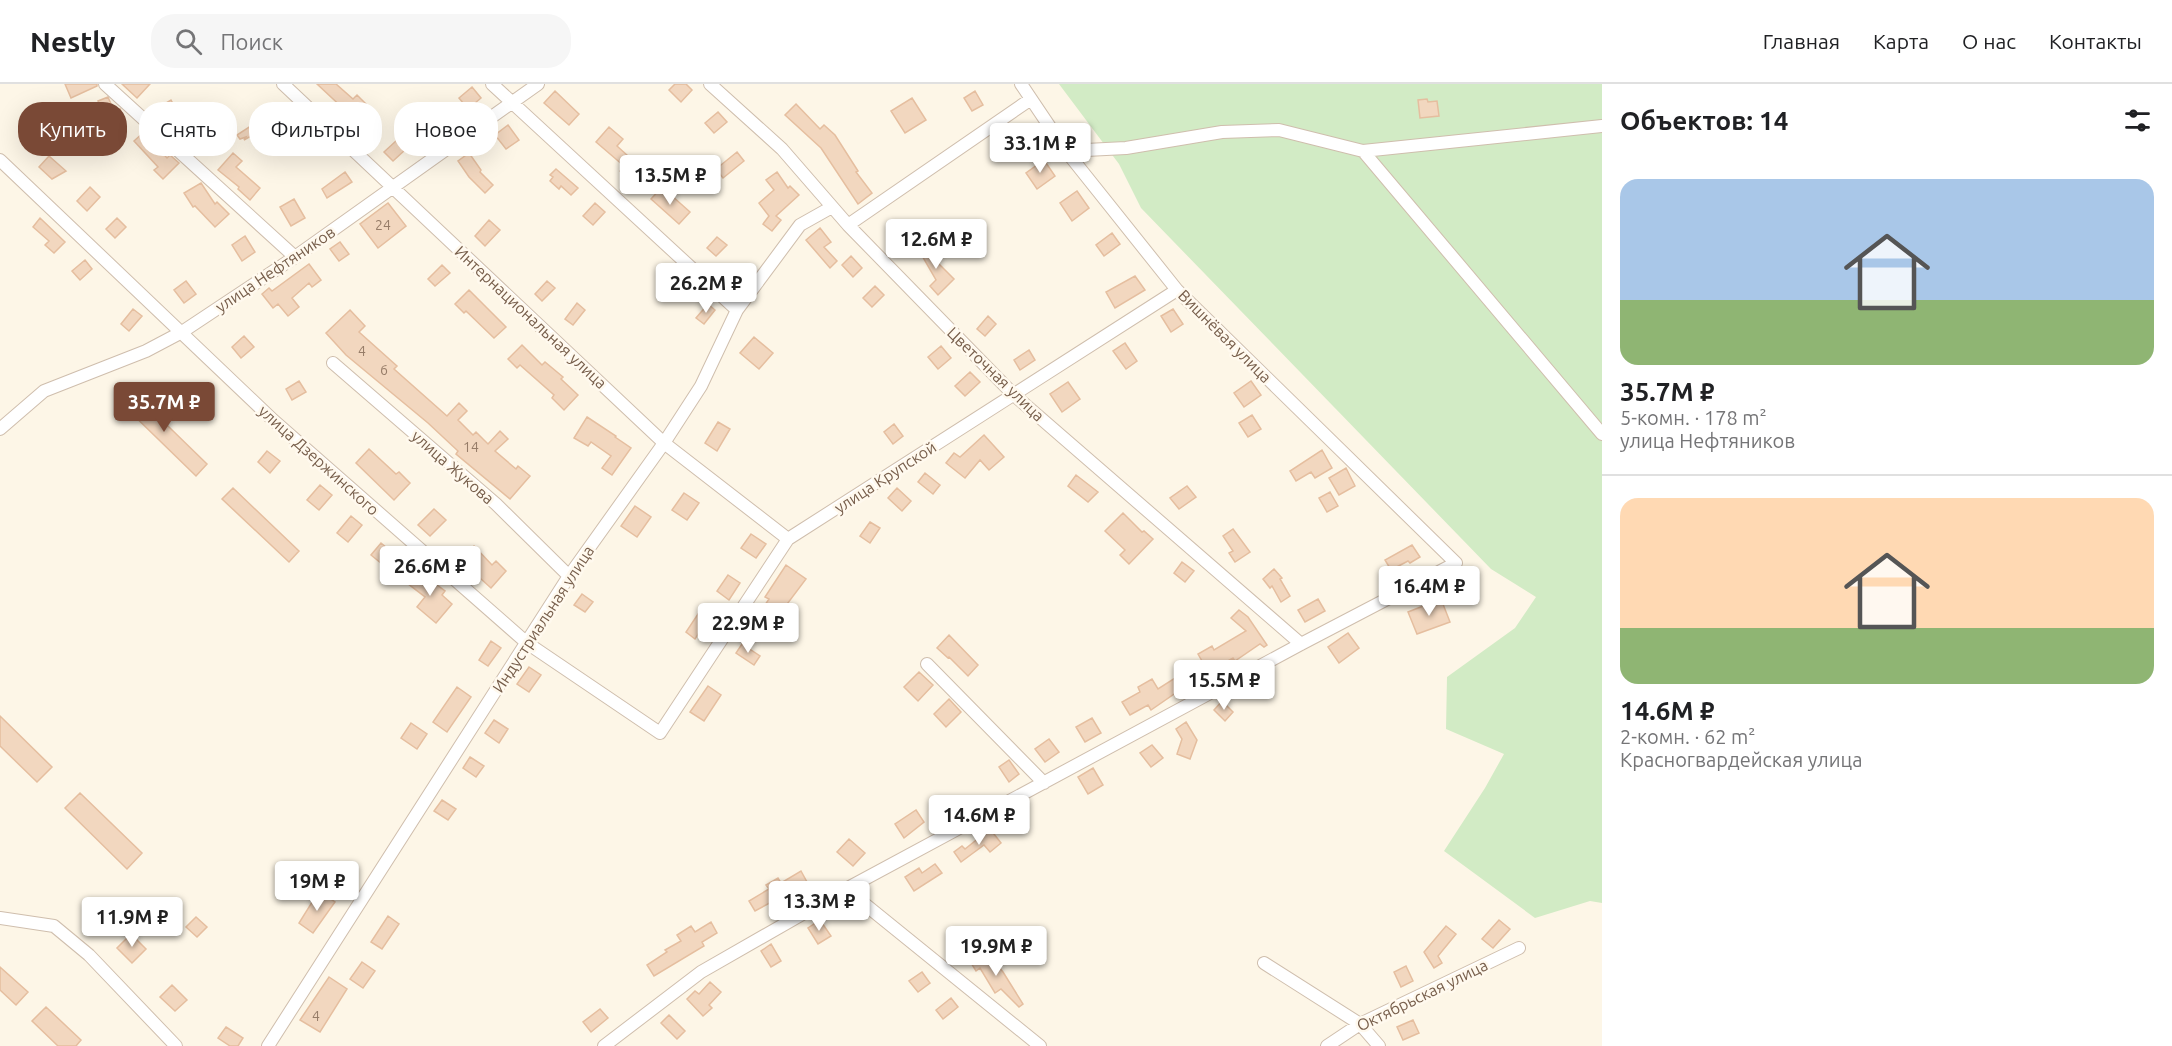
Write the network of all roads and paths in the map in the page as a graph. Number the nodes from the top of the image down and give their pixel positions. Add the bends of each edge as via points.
1 (105, 84) edge
2 (283, 84) edge
3 (492, 84) edge
4 (538, 84) edge
5 (710, 84) edge
6 (1021, 84) edge
7 (1031, 99) junction
8 (511, 104) junction
9 (1602, 126) edge
10 (1066, 151) junction
11 (1363, 151) junction
12 (0, 160) edge
13 (393, 188) junction
14 (832, 207) junction
15 (848, 225) junction
16 (295, 257) junction
17 (1177, 290) junction
18 (736, 310) junction
19 (182, 332) junction
20 (333, 363) dead end
21 (1014, 394) junction
22 (0, 429) edge
23 (1602, 434) edge
24 (664, 442) junction
25 (788, 539) junction
26 (569, 576) junction
27 (527, 643) junction
28 (1301, 644) junction
29 (927, 664) dead end
30 (660, 733) joint
31 (1044, 783) junction
32 (846, 889) junction
33 (0, 918) edge
34 (1519, 948) dead end
35 (1264, 963) dead end
36 (1360, 1024) junction
37 (176, 1046) edge
38 (268, 1046) edge
39 (604, 1046) edge
40 (1040, 1046) edge
41 (1327, 1046) edge
42 (1379, 1046) edge

1 - 16 street
2 - 13 street, Интернациональная улица
3 - 8 street
4 - 8 street, улица Нефтяников
5 - 14 street, Цветочная улица via 782,148
6 - 7 street, Вишнёвая улица
7 - 10 street, Вишнёвая улица
7 - 15 street
8 - 13 street, улица Нефтяников
8 - 18 street
9 - 11 street
10 - 11 street via 1126,148 1222,132 1279,130
10 - 17 street, Вишнёвая улица
11 - 23 street
12 - 19 street, улица Дзержинского
13 - 16 street, улица Нефтяников
13 - 24 street, Интернациональная улица
14 - 15 street, Цветочная улица
14 - 18 street, Индустриальная улица via 800,225
15 - 21 street, Цветочная улица
16 - 19 street, улица Нефтяников
17 - 21 street, улица Крупской
17 - 28 street, Вишнёвая улица via 1456,563
18 - 24 street, Индустриальная улица via 701,386
19 - 22 street, улица Нефтяников via 146,351 45,391
19 - 27 street, улица Дзержинского via 273,420
20 - 26 street, улица Жукова via 496,504
21 - 25 street, улица Крупской
21 - 28 street, Цветочная улица
24 - 25 street, Интернациональная улица
24 - 26 street, Индустриальная улица
25 - 30 street, улица Крупской
26 - 27 street, Индустриальная улица
27 - 30 street, улица Дзержинского
27 - 38 street, Индустриальная улица
28 - 31 street
29 - 31 street
31 - 32 street
32 - 39 street via 701,972
32 - 40 street
33 - 37 street via 54,926 89,955
34 - 36 street, Октябрьская улица
35 - 36 street
36 - 41 street, Октябрьская улица
36 - 42 street

